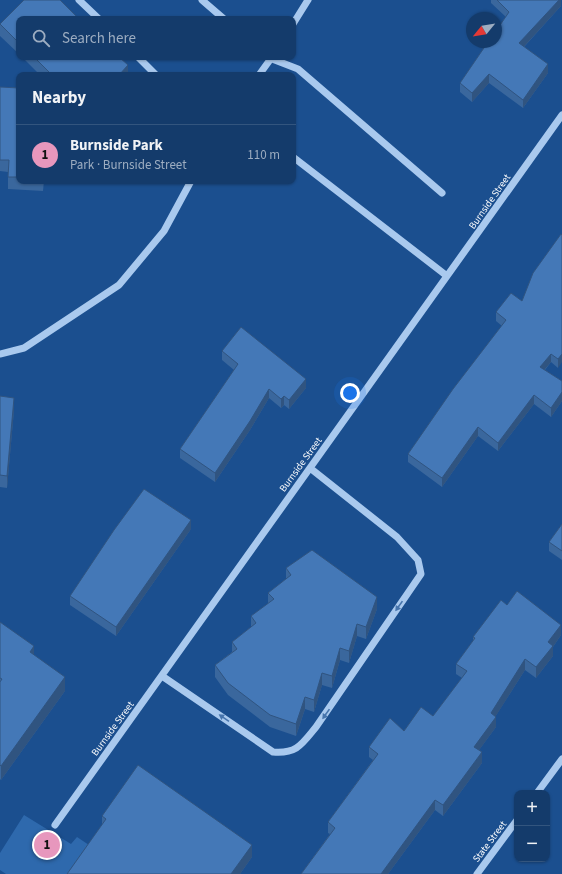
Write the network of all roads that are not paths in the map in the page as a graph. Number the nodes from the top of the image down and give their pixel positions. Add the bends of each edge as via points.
1 (79, 0) edge
2 (202, 0) edge
3 (308, 0) edge
4 (96, 16) edge
5 (221, 16) edge
6 (296, 19) edge
7 (141, 60) edge
8 (269, 60) edge
9 (275, 60) edge
10 (153, 72) edge
11 (261, 72) edge
12 (562, 115) edge
13 (296, 159) edge
14 (189, 184) edge
15 (442, 192) dead end
16 (447, 276) junction
17 (0, 354) edge
18 (310, 468) junction
19 (162, 676) junction
20 (562, 760) edge
21 (539, 790) edge
22 (514, 824) edge
23 (55, 825) dead end
24 (477, 874) edge

1 - 4 street
2 - 5 street
3 - 6 street
7 - 10 street
8 - 11 street
9 - 15 street via 298,69
12 - 16 street, Burnside Street
13 - 16 street
14 - 17 street via 164,231 119,285 24,348
16 - 18 street, Burnside Street
18 - 19 street, Burnside Street
18 -> 19 street via 397,537 418,560 421,574 316,727 299,748 285,753 274,752
19 - 23 street, Burnside Street
20 - 21 street
22 - 24 street, State Street

